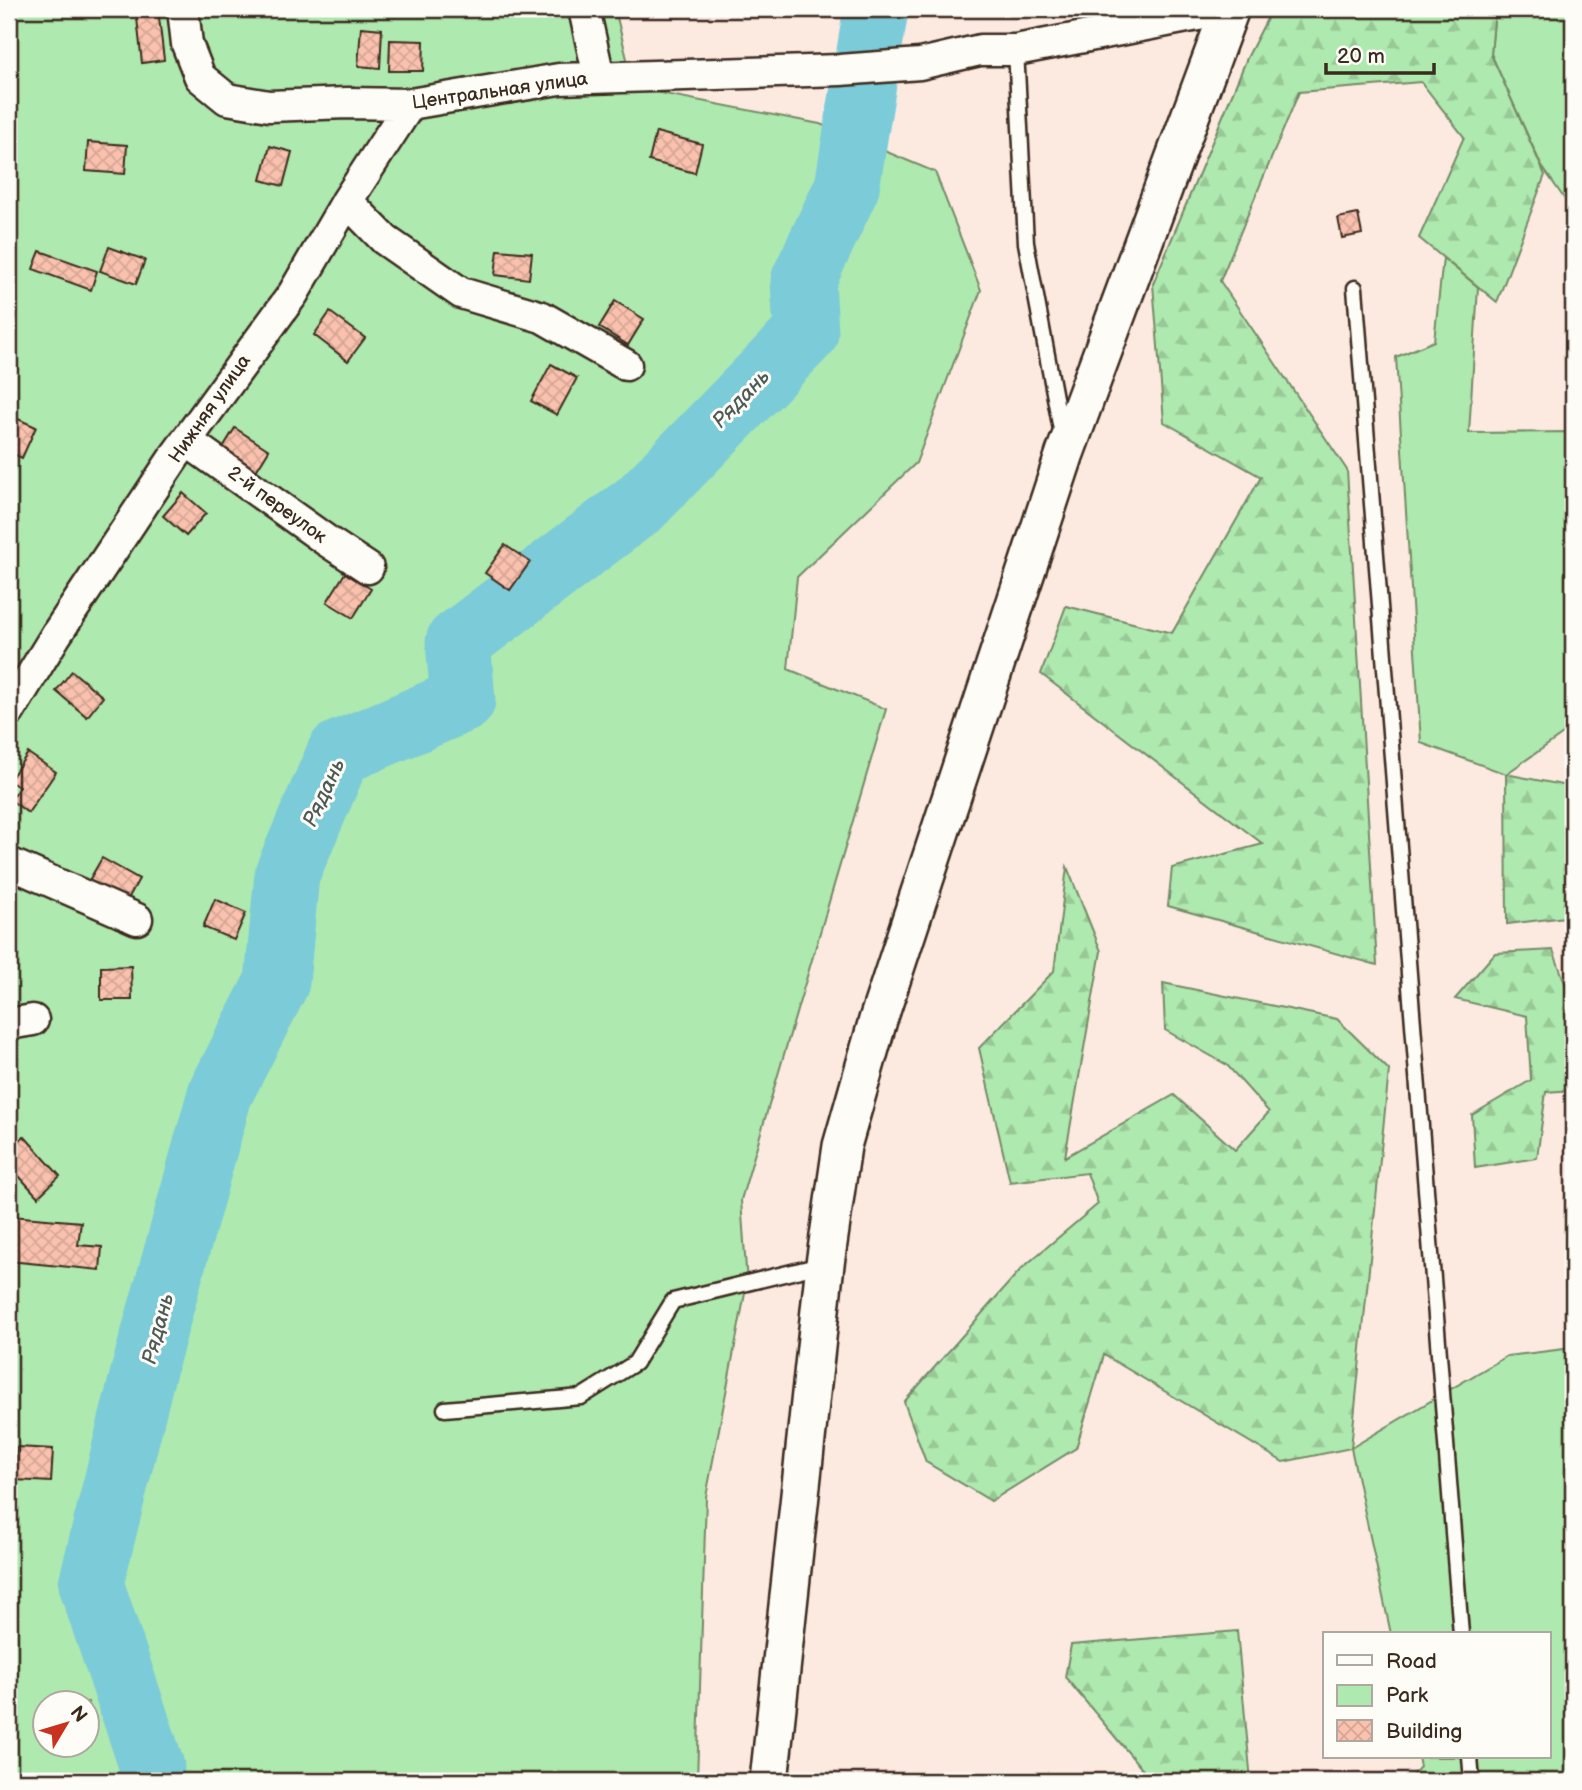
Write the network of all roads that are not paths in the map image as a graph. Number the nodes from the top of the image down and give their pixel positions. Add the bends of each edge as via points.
1 (183, 9) edge
2 (584, 9) edge
3 (1229, 9) edge
4 (1016, 50) junction
5 (600, 77) junction
6 (410, 104) junction
7 (347, 201) junction
8 (1355, 288) dead end
9 (625, 366) dead end
10 (187, 441) junction
11 (1065, 453) junction
12 (369, 568) dead end
13 (9, 712) edge
14 (9, 863) edge
15 (137, 919) dead end
16 (825, 1264) junction
17 (445, 1409) dead end
18 (1461, 1632) edge
19 (1470, 1758) edge
20 (769, 1781) edge
21 (1472, 1781) edge

1 - 6 street, Центральная улица via 187,44 200,77 227,99 269,107
2 - 5 street
3 - 4 street, Центральная улица
3 - 11 street
4 - 5 street, Центральная улица via 980,50 920,64 840,70
4 - 11 lane via 1026,243
5 - 6 street, Центральная улица via 545,81
6 - 7 street, Нижняя улица
7 - 9 street via 385,240 461,293 542,317
7 - 10 street, Нижняя улица via 293,294
8 - 18 lane
10 - 12 street, 2-й переулок
10 - 13 street, Нижняя улица
11 - 16 street via 878,1020 842,1146
14 - 15 street
16 - 17 lane via 673,1301 635,1363 581,1397
16 - 20 street
19 - 21 lane

